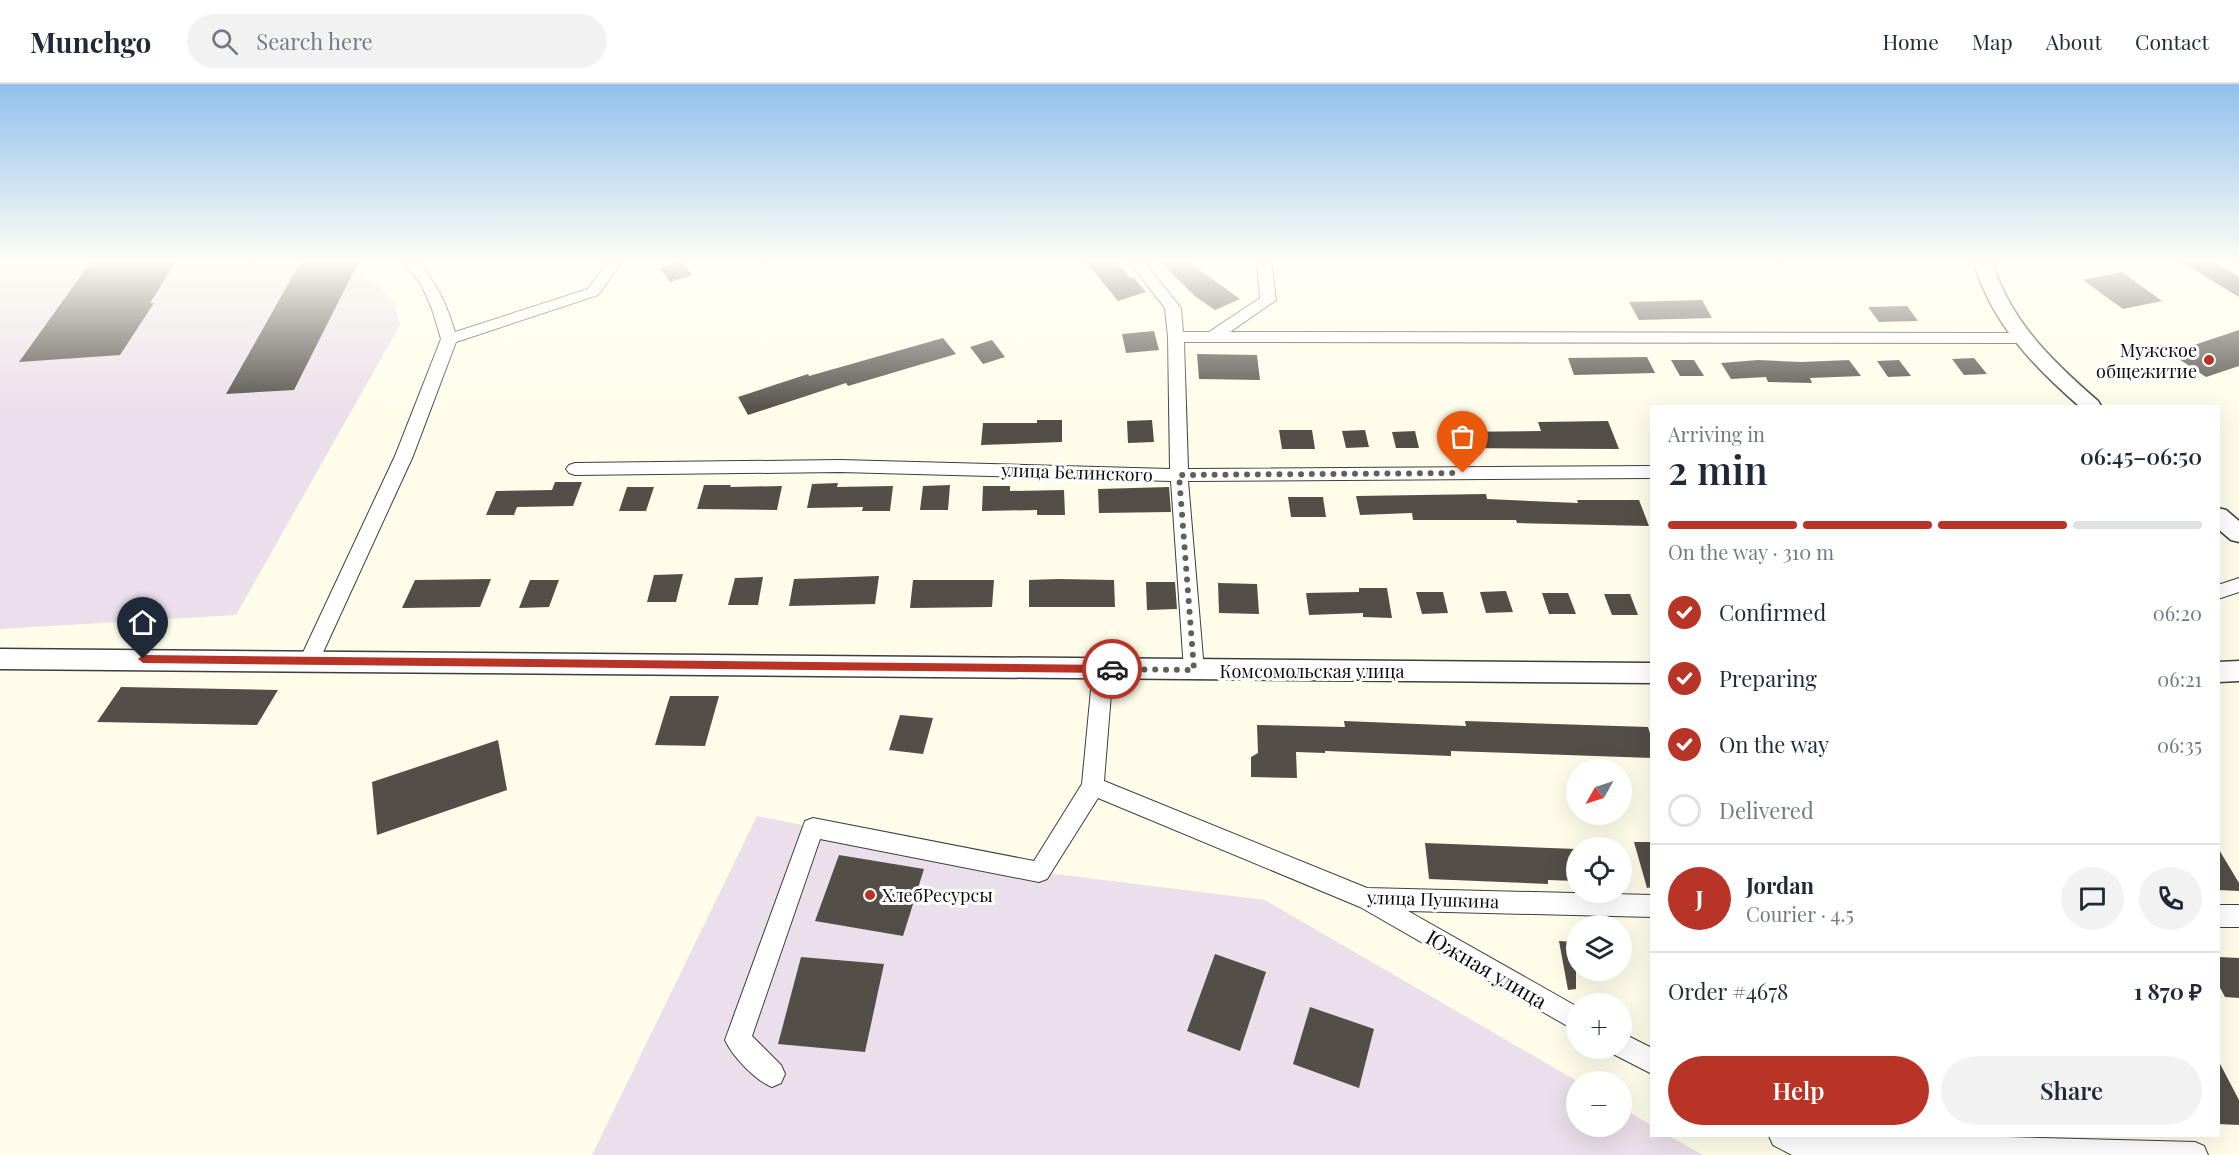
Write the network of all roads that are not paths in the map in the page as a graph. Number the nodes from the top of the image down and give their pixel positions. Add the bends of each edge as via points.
1 (441, 313) edge
2 (529, 313) edge
3 (1174, 313) edge
4 (1248, 313) edge
5 (2006, 313) edge
6 (1176, 337) junction
7 (1212, 337) junction
8 (2022, 338) junction
9 (449, 339) junction
10 (2090, 405) edge
11 (575, 469) dead end
12 (1650, 472) edge
13 (1179, 475) junction
14 (2220, 518) edge
15 (2239, 534) edge
16 (2239, 585) edge
17 (2220, 591) edge
18 (0, 659) edge
19 (310, 659) junction
20 (1103, 669) junction
21 (1194, 670) junction
22 (2239, 671) edge
23 (2220, 672) edge
24 (1650, 673) edge
25 (1093, 786) junction
26 (1366, 899) junction
27 (1650, 906) edge
28 (2220, 916) edge
29 (2239, 916) edge
30 (1566, 1013) edge
31 (1632, 1050) edge
32 (1650, 1061) edge
33 (772, 1074) dead end
34 (1784, 1137) edge
35 (2074, 1144) edge
36 (2194, 1155) edge

1 - 9 street
2 - 9 street
3 - 6 street
4 - 7 street
5 - 8 street
6 - 7 street
6 - 13 street
7 - 8 street
8 - 10 street
9 - 19 street via 404,456
11 - 13 street, улица Белинского via 840,466
12 - 13 street, улица Белинского
13 - 21 street
14 - 15 street
16 - 17 street
18 - 19 street, Комсомольская улица
19 - 20 street, Комсомольская улица
20 - 21 street, Комсомольская улица
20 - 25 street
21 - 24 street, Комсомольская улица
22 - 23 street
25 - 26 street, улица Пушкина
25 - 33 street via 1039,872 813,828 738,1040
26 - 27 street, улица Пушкина
26 - 30 street, Южная улица
28 - 29 street
31 - 32 street
34 - 35 street via 1797,1144
35 - 36 street

